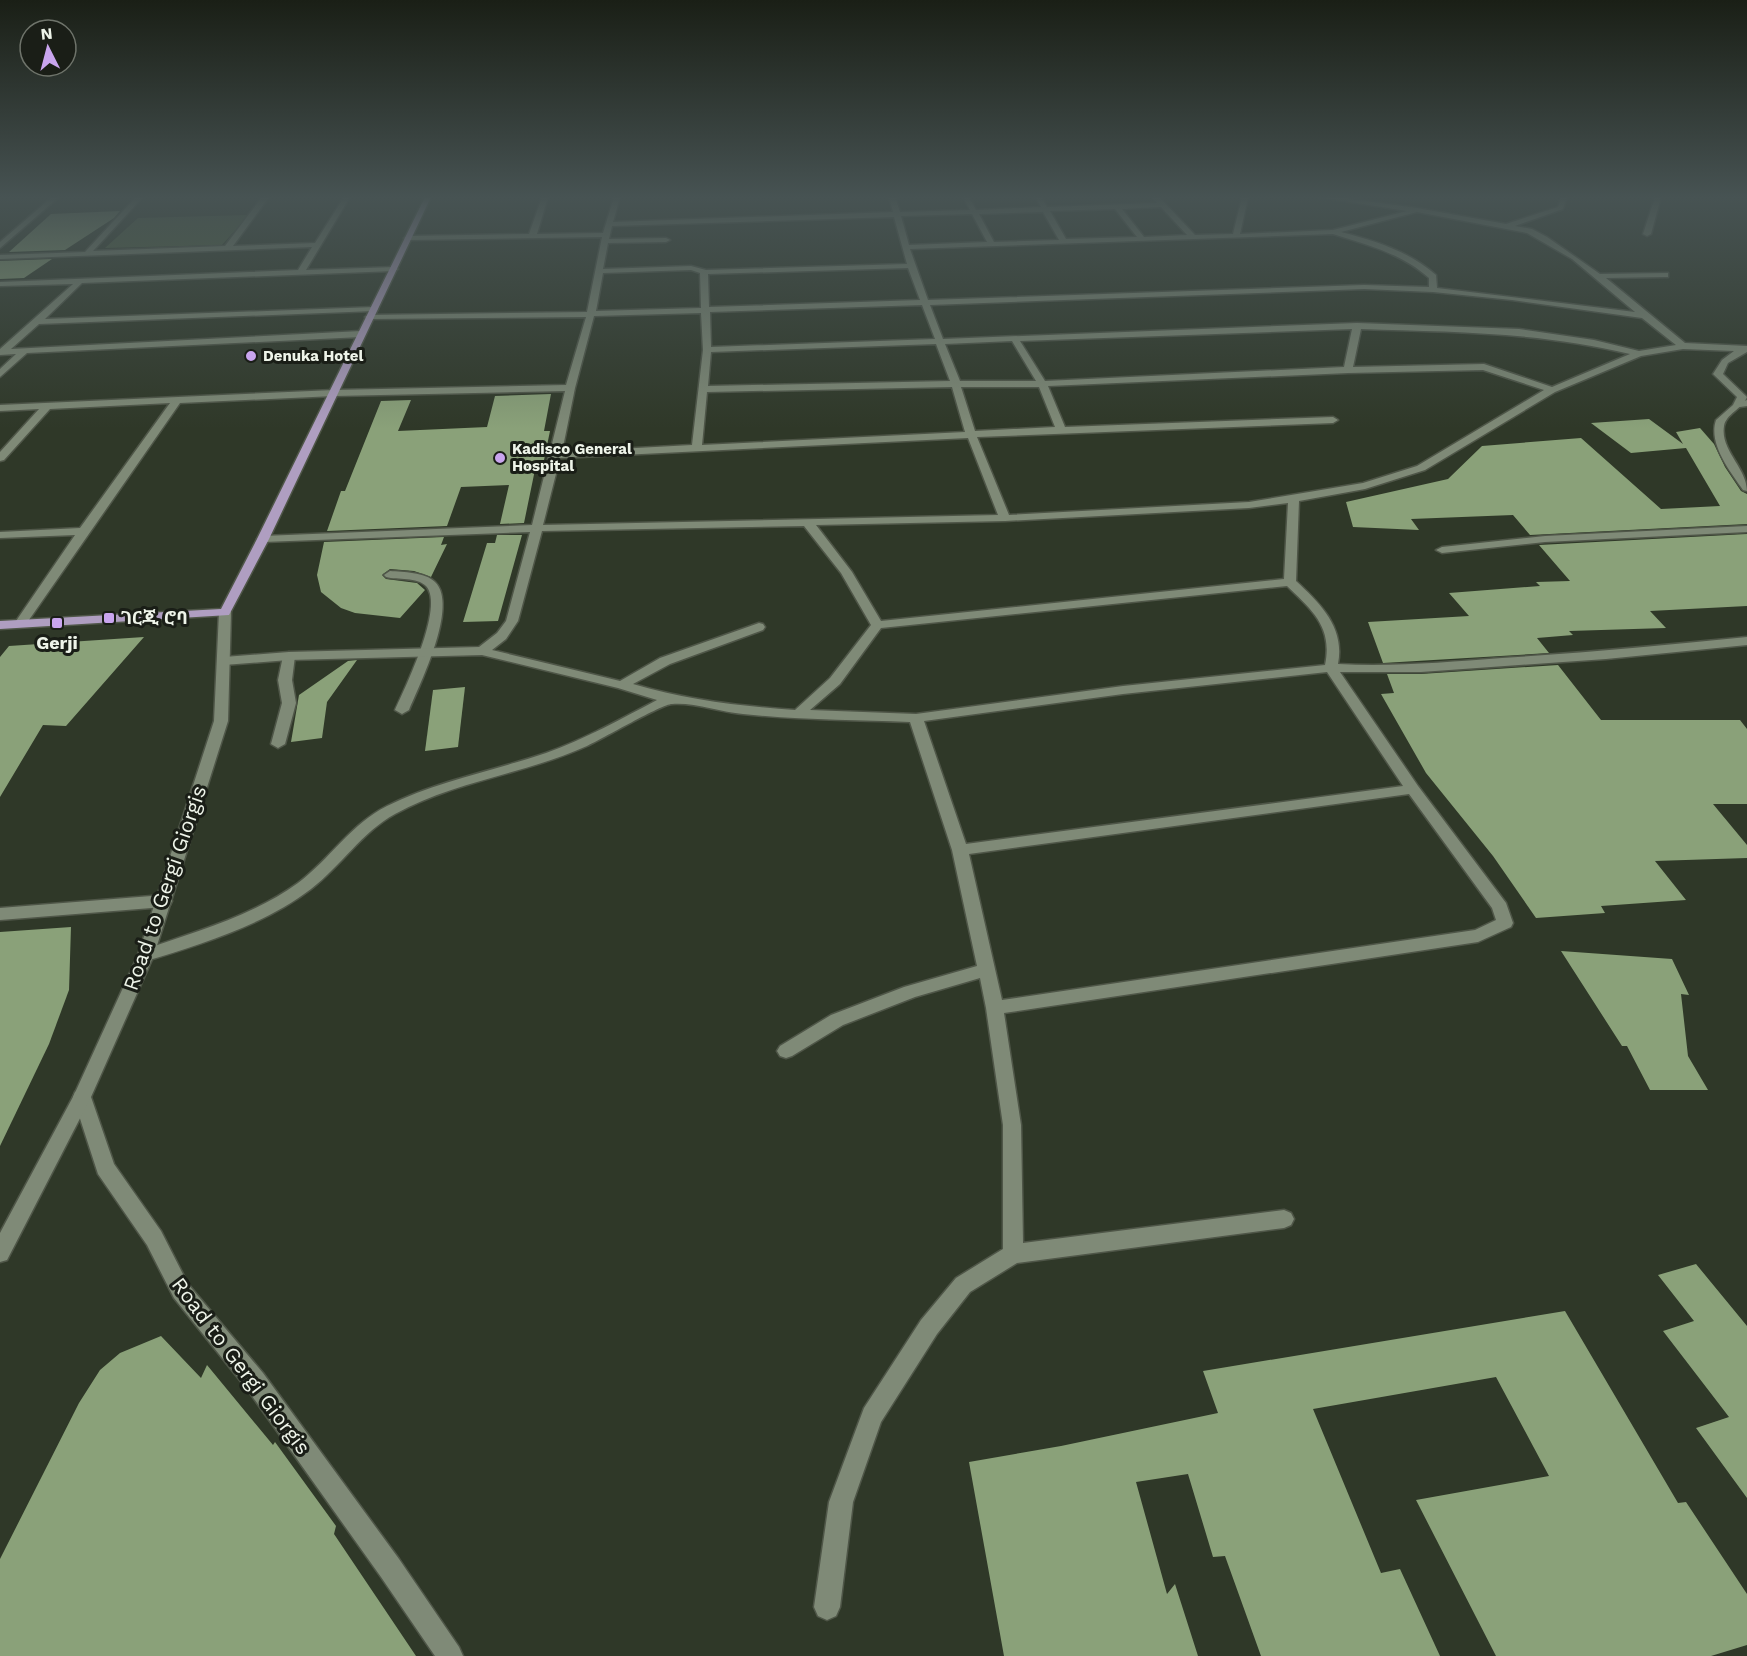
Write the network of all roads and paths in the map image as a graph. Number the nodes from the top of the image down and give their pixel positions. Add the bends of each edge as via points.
1 (265, 274) edge
2 (391, 274) edge
3 (597, 274) edge
4 (704, 274) edge
5 (914, 274) edge
6 (1430, 274) edge
7 (1665, 275) dead end
8 (1597, 276) joint
9 (80, 281) junction
10 (0, 284) edge
11 (1433, 290) junction
12 (925, 302) junction
13 (705, 311) junction
14 (371, 313) junction
15 (591, 314) junction
16 (1644, 316) junction
17 (37, 322) junction
18 (1357, 326) junction
19 (361, 334) junction
20 (1014, 338) junction
21 (939, 341) junction
22 (1683, 346) junction
23 (1747, 349) edge
24 (25, 350) junction
25 (707, 350) junction
26 (1, 351) edge
27 (1639, 354) junction
28 (1348, 370) junction
29 (0, 374) edge
30 (956, 384) junction
31 (1042, 384) junction
32 (570, 388) junction
33 (702, 389) junction
34 (1552, 390) junction
35 (334, 393) junction
36 (177, 400) junction
37 (1744, 404) edge
38 (46, 406) junction
39 (0, 408) edge
40 (1333, 420) dead end
41 (1061, 430) junction
42 (971, 434) junction
43 (697, 448) junction
44 (556, 455) junction
45 (0, 458) edge
46 (1747, 488) edge
47 (1294, 499) junction
48 (1005, 518) junction
49 (808, 523) junction
50 (537, 528) junction
51 (1747, 529) edge
52 (83, 531) junction
53 (0, 535) edge
54 (263, 539) junction
55 (1442, 550) dead end
56 (390, 574) dead end
57 (1290, 582) junction
58 (225, 612) junction
59 (20, 624) junction
60 (0, 625) edge
61 (877, 626) junction
62 (759, 627) dead end
63 (1747, 641) edge
64 (428, 651) junction
65 (482, 651) junction
66 (289, 656) junction
67 (224, 661) junction
68 (1331, 668) junction
69 (622, 685) junction
70 (668, 699) junction
71 (402, 710) dead end
72 (798, 714) junction
73 (916, 718) junction
74 (278, 744) dead end
75 (1413, 789) junction
76 (960, 850) junction
77 (164, 901) junction
78 (0, 914) edge
79 (146, 955) junction
80 (987, 969) junction
81 (995, 1008) junction
82 (786, 1051) dead end
83 (82, 1097) junction
84 (1284, 1218) dead end
85 (0, 1253) edge
86 (1013, 1254) junction
87 (827, 1607) dead end
88 (450, 1656) edge

1 - 9 street
2 - 14 main road
3 - 15 street
4 - 13 street
5 - 12 street
6 - 11 street
7 - 8 street
8 - 16 street
9 - 10 street
9 - 17 street
11 - 12 street via 1308,287
11 - 16 street
12 - 13 street
12 - 21 street
13 - 15 street
13 - 25 street
14 - 15 street
14 - 17 street
14 - 19 main road
15 - 32 street
16 - 22 street
17 - 26 street
18 - 20 street
18 - 27 street via 1529,333
18 - 28 street
19 - 24 street
19 - 35 main road
20 - 21 street
20 - 31 street
21 - 25 street
21 - 30 street
22 - 23 street
22 - 27 street
23 - 37 street via 1720,366 1719,374 1737,390
24 - 26 street
24 - 29 street
25 - 33 street
27 - 34 street
28 - 31 street
28 - 34 street via 1484,367
30 - 31 street
30 - 33 street
30 - 42 street
31 - 41 street
32 - 35 street
32 - 44 street
33 - 43 street
34 - 47 street via 1421,468 1365,486
35 - 36 street
35 - 54 main road
36 - 38 street
36 - 52 street
37 - 46 street via 1720,421 1718,431 1729,463
38 - 39 street
38 - 45 street
40 - 41 street
41 - 42 street
42 - 43 street
42 - 48 street
43 - 44 street
44 - 50 street
47 - 48 street via 1249,505
47 - 57 street
48 - 49 street
49 - 50 street
49 - 61 street via 845,568
50 - 54 street
50 - 65 street via 512,621 502,636
51 - 55 street via 1545,539
52 - 53 street
52 - 59 street
54 - 58 main road
56 - 64 street via 432,585 438,597
57 - 61 street
57 - 68 street via 1327,621 1334,644
58 - 59 main road
58 - 67 street, Road to Gergi Giorgis
59 - 60 main road
61 - 72 street via 835,681
62 - 69 street via 666,661
63 - 68 street via 1421,668
64 - 65 street
64 - 66 street
64 - 71 street
65 - 69 street
66 - 67 street
66 - 74 street via 285,681 289,703
67 - 77 street, Road to Gergi Giorgis via 221,722
68 - 73 street via 1123,690
68 - 75 street
69 - 70 street
70 - 72 street
70 - 79 street via 596,737 431,792 388,812 279,904
72 - 73 street
73 - 76 street
75 - 76 street
75 - 81 street via 1500,908 1505,923 1478,936
76 - 80 street
77 - 78 street
77 - 79 street, Road to Gergi Giorgis
79 - 83 street, Road to Gergi Giorgis
80 - 81 street
80 - 82 street via 910,992 837,1020
81 - 86 street via 1012,1125
83 - 85 street
83 - 88 street, Road to Gergi Giorgis via 105,1168 154,1238 181,1291 262,1391
84 - 86 street
86 - 87 street via 963,1286 929,1327 872,1416 842,1502

